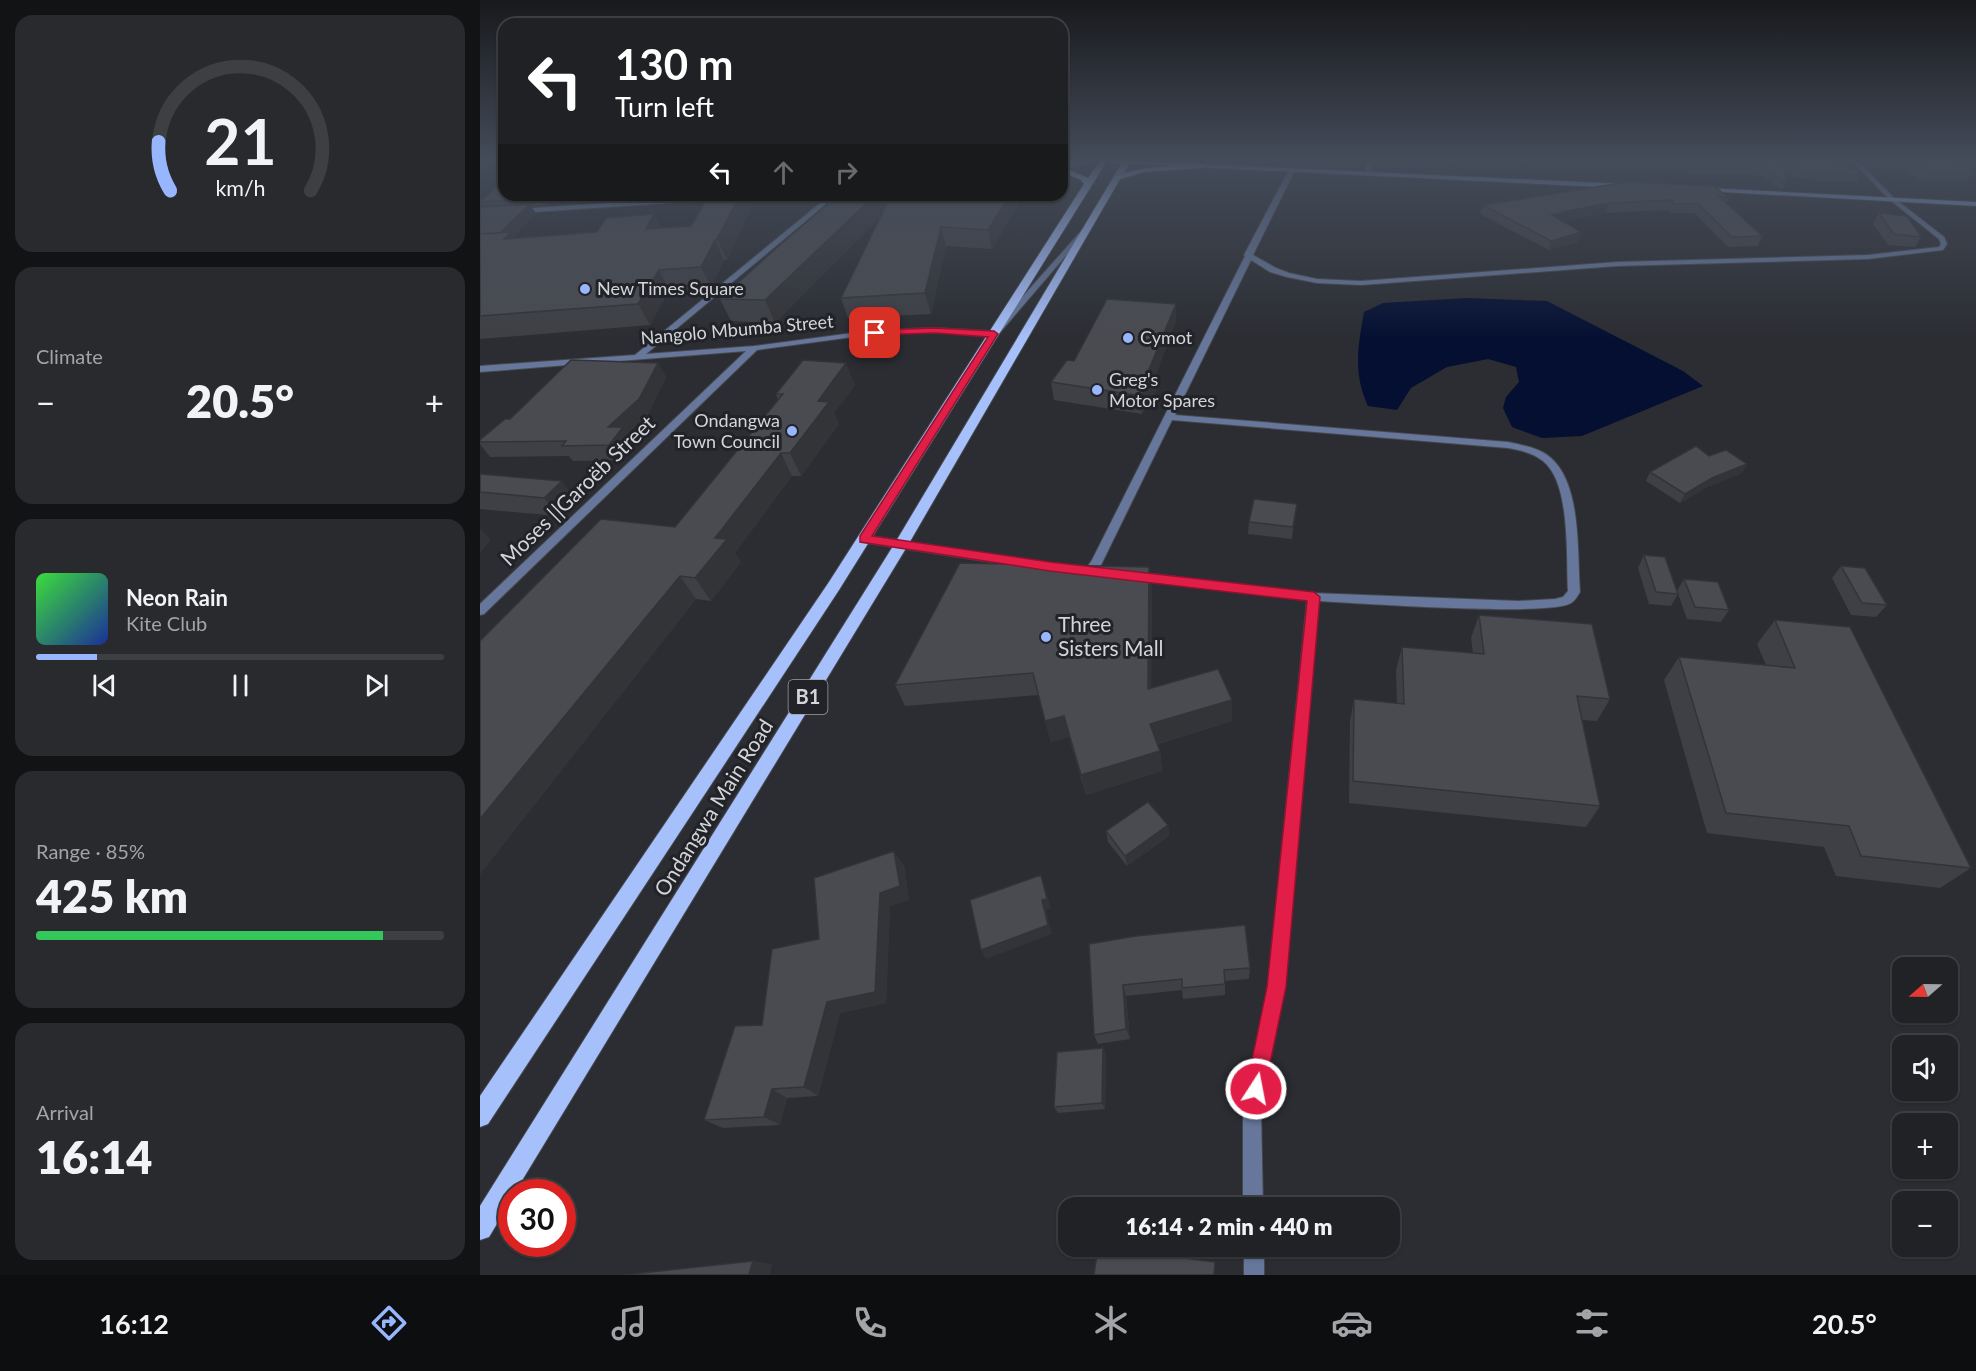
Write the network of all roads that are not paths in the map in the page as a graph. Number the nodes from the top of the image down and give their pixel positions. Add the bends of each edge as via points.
1 (803, 220) edge
2 (1065, 220) edge
3 (1266, 220) edge
4 (1920, 220) edge
5 (1091, 223) joint
6 (1248, 255) junction
7 (994, 334) junction
8 (754, 348) junction
9 (638, 356) junction
10 (480, 369) edge
11 (1170, 417) junction
12 (864, 539) junction
13 (901, 545) junction
14 (1126, 574) edge
15 (1314, 597) junction
16 (480, 611) edge
17 (480, 1116) edge
18 (1253, 1197) edge
19 (480, 1228) edge
20 (1254, 1257) edge
21 (1254, 1275) edge

1 - 9 street
2 - 7 main road, Ondangwa Main Road / B1
3 - 6 street
4 - 6 street via 1942,238 1941,249 1869,256 1617,264 1361,283 1287,275
5 - 7 street
5 - 13 main road, Ondangwa Main Road / B1
6 - 11 street
7 - 8 street, Nangolo Mbumba Street via 935,330 875,333
7 - 12 main road, Ondangwa Main Road / B1
8 - 9 street, Nangolo Mbumba Street
8 - 16 street, Moses ǁGaroëb Street
9 - 10 street, Nangolo Mbumba Street
11 - 13 street via 1097,571
11 - 15 street via 1508,445 1539,455 1559,472 1566,490 1574,592 1568,600 1519,605
12 - 13 street
12 - 17 main road, Ondangwa Main Road / B1
13 - 19 main road, Ondangwa Main Road / B1
14 - 15 street
15 - 18 street via 1276,987 1252,1110
20 - 21 street

